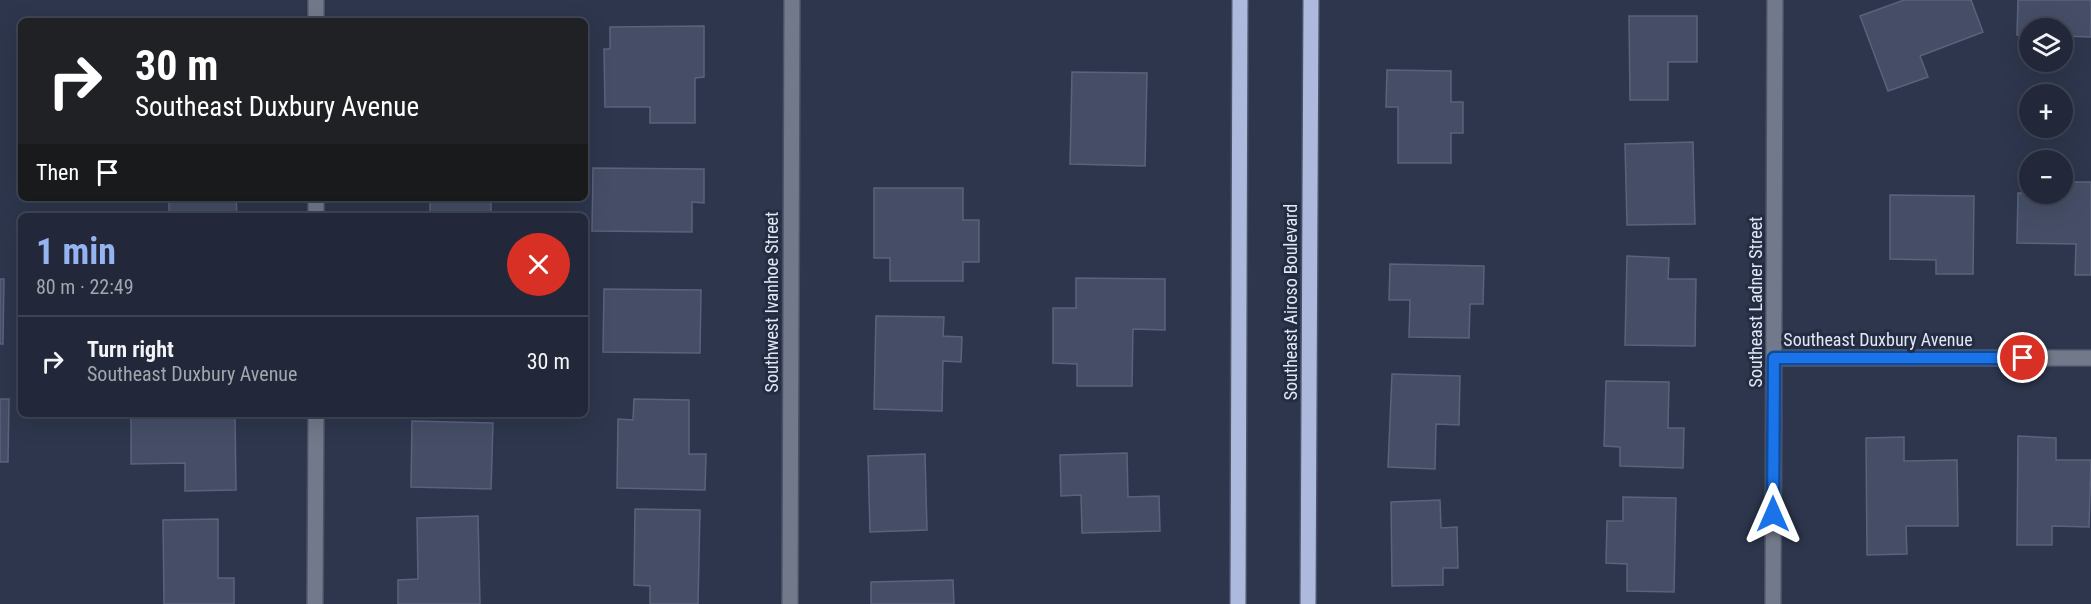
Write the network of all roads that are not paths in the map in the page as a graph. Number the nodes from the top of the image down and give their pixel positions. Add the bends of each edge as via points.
1 (316, 0) edge
2 (792, 0) edge
3 (1240, 0) edge
4 (1311, 0) edge
5 (1775, 0) edge
6 (316, 18) edge
7 (1774, 358) junction
8 (2091, 358) edge
9 (316, 417) edge
10 (315, 604) edge
11 (790, 604) edge
12 (1238, 604) edge
13 (1308, 604) edge
14 (1773, 604) edge

1 - 6 street
2 - 11 street, Southwest Ivanhoe Street
3 - 12 main road
4 - 13 main road, Southeast Airoso Boulevard
5 - 7 street, Southeast Ladner Street
7 - 8 street, Southeast Duxbury Avenue
7 - 14 street, Southeast Ladner Street
9 - 10 street

